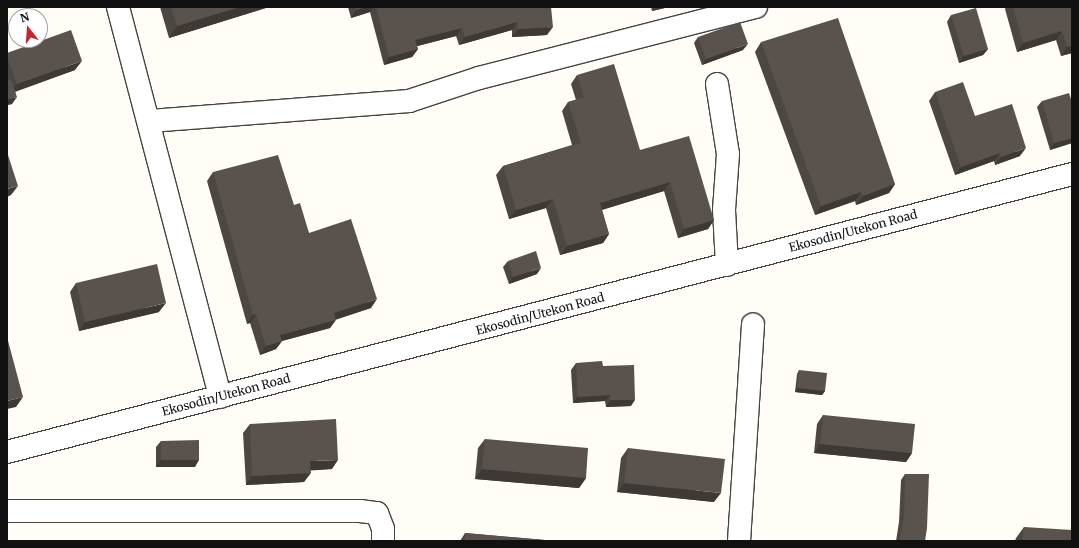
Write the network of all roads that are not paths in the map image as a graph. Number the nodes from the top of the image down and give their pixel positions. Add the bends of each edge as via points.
1 (118, 7) edge
2 (756, 7) edge
3 (717, 84) dead end
4 (150, 121) junction
5 (1072, 174) edge
6 (727, 265) junction
7 (753, 324) dead end
8 (220, 397) junction
9 (7, 452) edge
10 (7, 511) edge
11 (383, 541) edge
12 (739, 541) edge

1 - 4 street
2 - 4 street via 479,78 409,101
3 - 6 street via 728,154 724,210
4 - 8 street
5 - 6 street, Ekosodin/Utekon Road
6 - 8 street, Ekosodin/Utekon Road
7 - 12 street
8 - 9 street, Ekosodin/Utekon Road
10 - 11 street via 360,511 377,513 383,529

